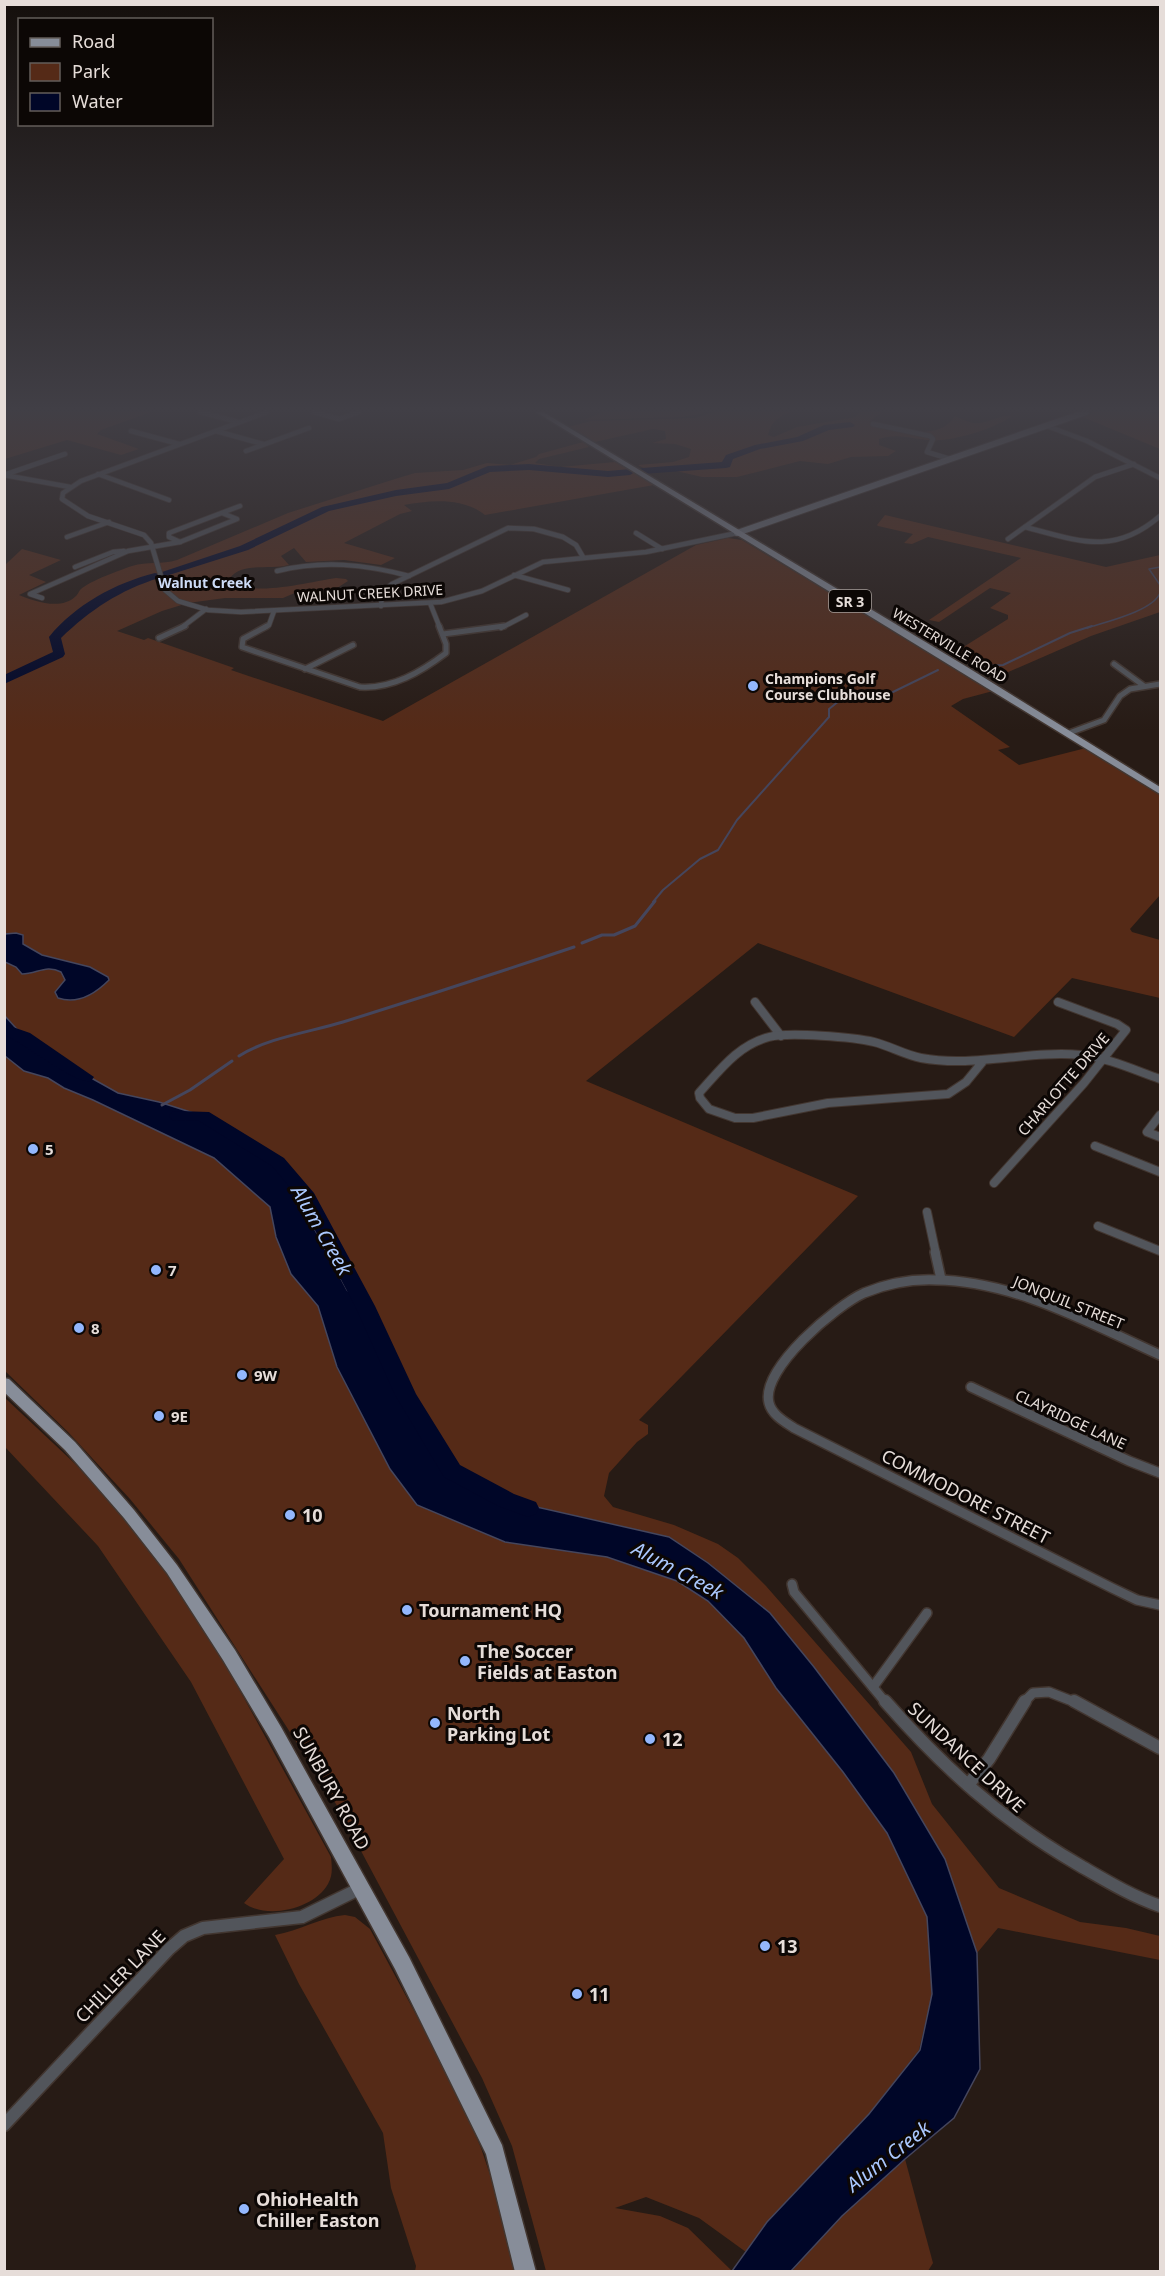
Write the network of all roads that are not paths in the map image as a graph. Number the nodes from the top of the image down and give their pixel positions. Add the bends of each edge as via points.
1 (100, 518) edge
2 (208, 518) edge
3 (235, 518) edge
4 (713, 518) edge
5 (780, 518) edge
6 (1037, 518) edge
7 (1158, 518) edge
8 (109, 522) junction
9 (1025, 527) junction
10 (636, 533) dead end
11 (737, 533) junction
12 (67, 537) dead end
13 (1008, 540) dead end
14 (180, 542) junction
15 (152, 548) junction
16 (662, 549) junction
17 (128, 551) junction
18 (583, 557) junction
19 (75, 567) dead end
20 (277, 571) dead end
21 (514, 575) junction
22 (409, 576) junction
23 (568, 590) dead end
24 (42, 598) dead end
25 (430, 603) junction
26 (381, 606) junction
27 (206, 609) junction
28 (274, 611) junction
29 (526, 615) dead end
30 (443, 634) junction
31 (159, 638) dead end
32 (353, 645) dead end
33 (1114, 664) dead end
34 (305, 669) junction
35 (1161, 684) edge
36 (1144, 686) junction
37 (1069, 733) junction
38 (1161, 791) edge
39 (755, 1002) dead end
40 (1058, 1002) dead end
41 (781, 1036) junction
42 (1105, 1059) junction
43 (984, 1060) junction
44 (1161, 1080) edge
45 (1161, 1115) edge
46 (1161, 1137) edge
47 (1095, 1146) dead end
48 (1161, 1172) edge
49 (994, 1183) dead end
50 (927, 1212) dead end
51 (1098, 1226) dead end
52 (1161, 1251) edge
53 (941, 1280) junction
54 (1161, 1355) edge
55 (4, 1383) edge
56 (970, 1387) dead end
57 (768, 1400) joint
58 (1161, 1473) edge
59 (792, 1584) dead end
60 (1161, 1605) edge
61 (927, 1613) dead end
62 (873, 1688) junction
63 (1161, 1748) edge
64 (968, 1785) junction
65 (362, 1888) junction
66 (1161, 1906) edge
67 (4, 2125) edge
68 (526, 2271) edge

1 - 8 street
2 - 14 street via 169,533 169,537
3 - 14 street
4 - 11 main road, WESTERVILLE ROAD / SR 3
5 - 11 main road
6 - 9 street
7 - 9 street via 1134,536 1110,541
8 - 12 street
8 - 15 street via 144,535
9 - 13 street
10 - 16 street
11 - 16 street, WALNUT CREEK DRIVE
11 - 37 main road, WESTERVILLE ROAD / SR 3
14 - 15 street
15 - 17 street
15 - 27 street, WALNUT CREEK DRIVE via 165,590 178,601
16 - 18 street, WALNUT CREEK DRIVE
17 - 19 street via 113,552
17 - 24 street via 30,594
18 - 21 street, WALNUT CREEK DRIVE via 543,562
18 - 22 street via 576,544 519,527 504,529
20 - 22 street via 304,564 350,563
21 - 23 street
21 - 25 street, WALNUT CREEK DRIVE via 464,598
22 - 26 street via 382,592
25 - 26 street, WALNUT CREEK DRIVE
25 - 30 street
26 - 28 street, WALNUT CREEK DRIVE
27 - 28 street, WALNUT CREEK DRIVE
27 - 31 street via 189,624
28 - 34 street via 269,625 243,639 242,647
29 - 30 street via 500,628
30 - 34 street via 446,653 394,684 360,687
32 - 34 street
33 - 36 street
35 - 36 street
36 - 37 street via 1120,696 1099,724
37 - 38 main road, WESTERVILLE ROAD / SR 3
39 - 41 street
40 - 42 street, CHARLOTTE DRIVE via 1126,1030
41 - 43 street via 846,1037 875,1042 921,1058
41 - 43 street via 761,1038 732,1057 701,1088 699,1098 709,1109 744,1118 828,1102 948,1094 958,1089
42 - 43 street via 1079,1055
42 - 44 street
42 - 49 street, CHARLOTTE DRIVE
45 - 46 street via 1147,1132
47 - 48 street
50 - 53 street
51 - 52 street
53 - 54 street, JONQUIL STREET via 995,1287
53 - 57 street, JONQUIL STREET via 900,1283 859,1295 822,1323 780,1368 769,1383
55 - 65 main road, SUNBURY ROAD via 70,1446 172,1569 229,1655
56 - 58 street, CLAYRIDGE LANE
57 - 60 street, COMMODORE STREET via 776,1416 794,1428 1112,1588 1137,1600
59 - 62 street, SUNDANCE DRIVE via 794,1592
61 - 62 street
62 - 64 street, SUNDANCE DRIVE via 920,1741
63 - 64 street via 1074,1701 1050,1692 1033,1693
64 - 66 street, SUNDANCE DRIVE via 1032,1838 1116,1887
65 - 67 street, CHILLER LANE via 302,1917 203,1928 184,1936
65 - 68 main road, SUNBURY ROAD via 495,2152

